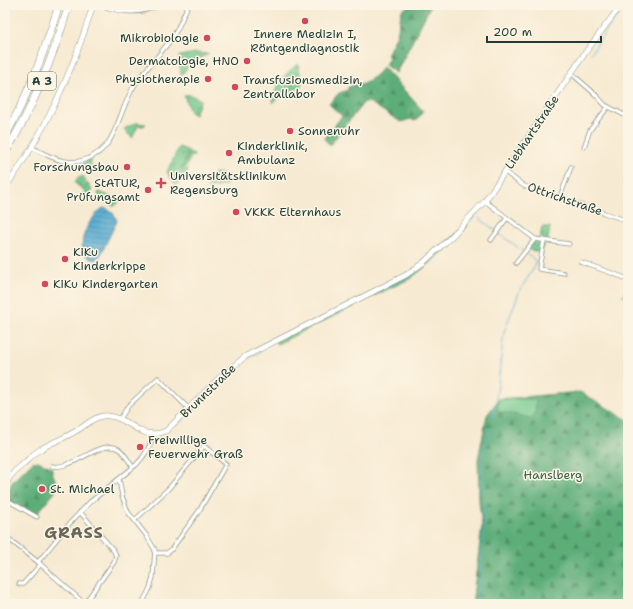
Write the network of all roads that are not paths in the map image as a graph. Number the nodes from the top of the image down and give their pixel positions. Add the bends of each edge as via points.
1 (59, 5) edge
2 (69, 5) edge
3 (93, 5) edge
4 (100, 5) edge
5 (158, 5) edge
6 (188, 5) edge
7 (621, 5) edge
8 (572, 74) junction
9 (608, 107) junction
10 (628, 117) edge
11 (5, 136) edge
12 (584, 147) dead end
13 (33, 148) junction
14 (5, 152) edge
15 (571, 166) dead end
16 (505, 172) junction
17 (5, 188) edge
18 (560, 197) junction
19 (486, 202) junction
20 (507, 218) junction
21 (628, 221) edge
22 (535, 239) junction
23 (491, 240) dead end
24 (544, 240) junction
25 (568, 244) dead end
26 (434, 252) joint
27 (581, 262) dead end
28 (516, 263) dead end
29 (564, 273) dead end
30 (628, 279) edge
31 (628, 296) edge
32 (625, 301) dead end
33 (189, 409) junction
34 (120, 419) junction
35 (153, 434) junction
36 (52, 466) dead end
37 (133, 467) junction
38 (119, 479) junction
39 (7, 480) edge
40 (6, 503) edge
41 (80, 512) junction
42 (37, 517) dead end
43 (135, 520) junction
44 (5, 536) edge
45 (155, 553) junction
46 (39, 563) junction
47 (19, 584) dead end
48 (85, 604) edge
49 (142, 604) edge

1 - 11 highway, A 3 via 37,70
2 - 14 highway, A 3 via 38,90
3 - 13 street via 68,76
4 - 5 street via 116,11 136,12 146,11
6 - 13 street via 171,38 133,88 113,135 102,150 86,159 71,162
7 - 8 street, Liebhartstraße
8 - 9 street
8 - 16 street, Liebhartstraße
9 - 10 street
9 - 12 street via 590,130
13 - 17 street
15 - 18 street
16 - 18 street, Ottrichstraße via 524,186
16 - 19 street, Liebhartstraße
18 - 21 street, Ottrichstraße
19 - 20 street
19 - 26 street, Liebhartstraße
20 - 22 street
20 - 23 street
22 - 24 street
22 - 28 street
24 - 25 street
24 - 29 street via 540,269
26 - 33 street, Brunnstraße via 406,275 246,356
27 - 30 street
31 - 32 street
33 - 34 street via 158,378 128,406
33 - 35 street, Brunnstraße via 170,428
34 - 35 street via 142,432
34 - 39 street via 110,416 95,418 75,432 36,452
35 - 37 street via 143,458
36 - 37 street via 78,460 110,446 120,450
37 - 38 street
38 - 41 street
38 - 43 street via 128,512
39 - 40 street
40 - 42 street
41 - 46 street
41 - 48 street via 116,556
43 - 45 street
43 - 45 street via 168,488 204,446 226,464 200,511 171,550 167,553
44 - 46 street
45 - 49 street via 152,582
46 - 47 street via 23,584
46 - 48 street

